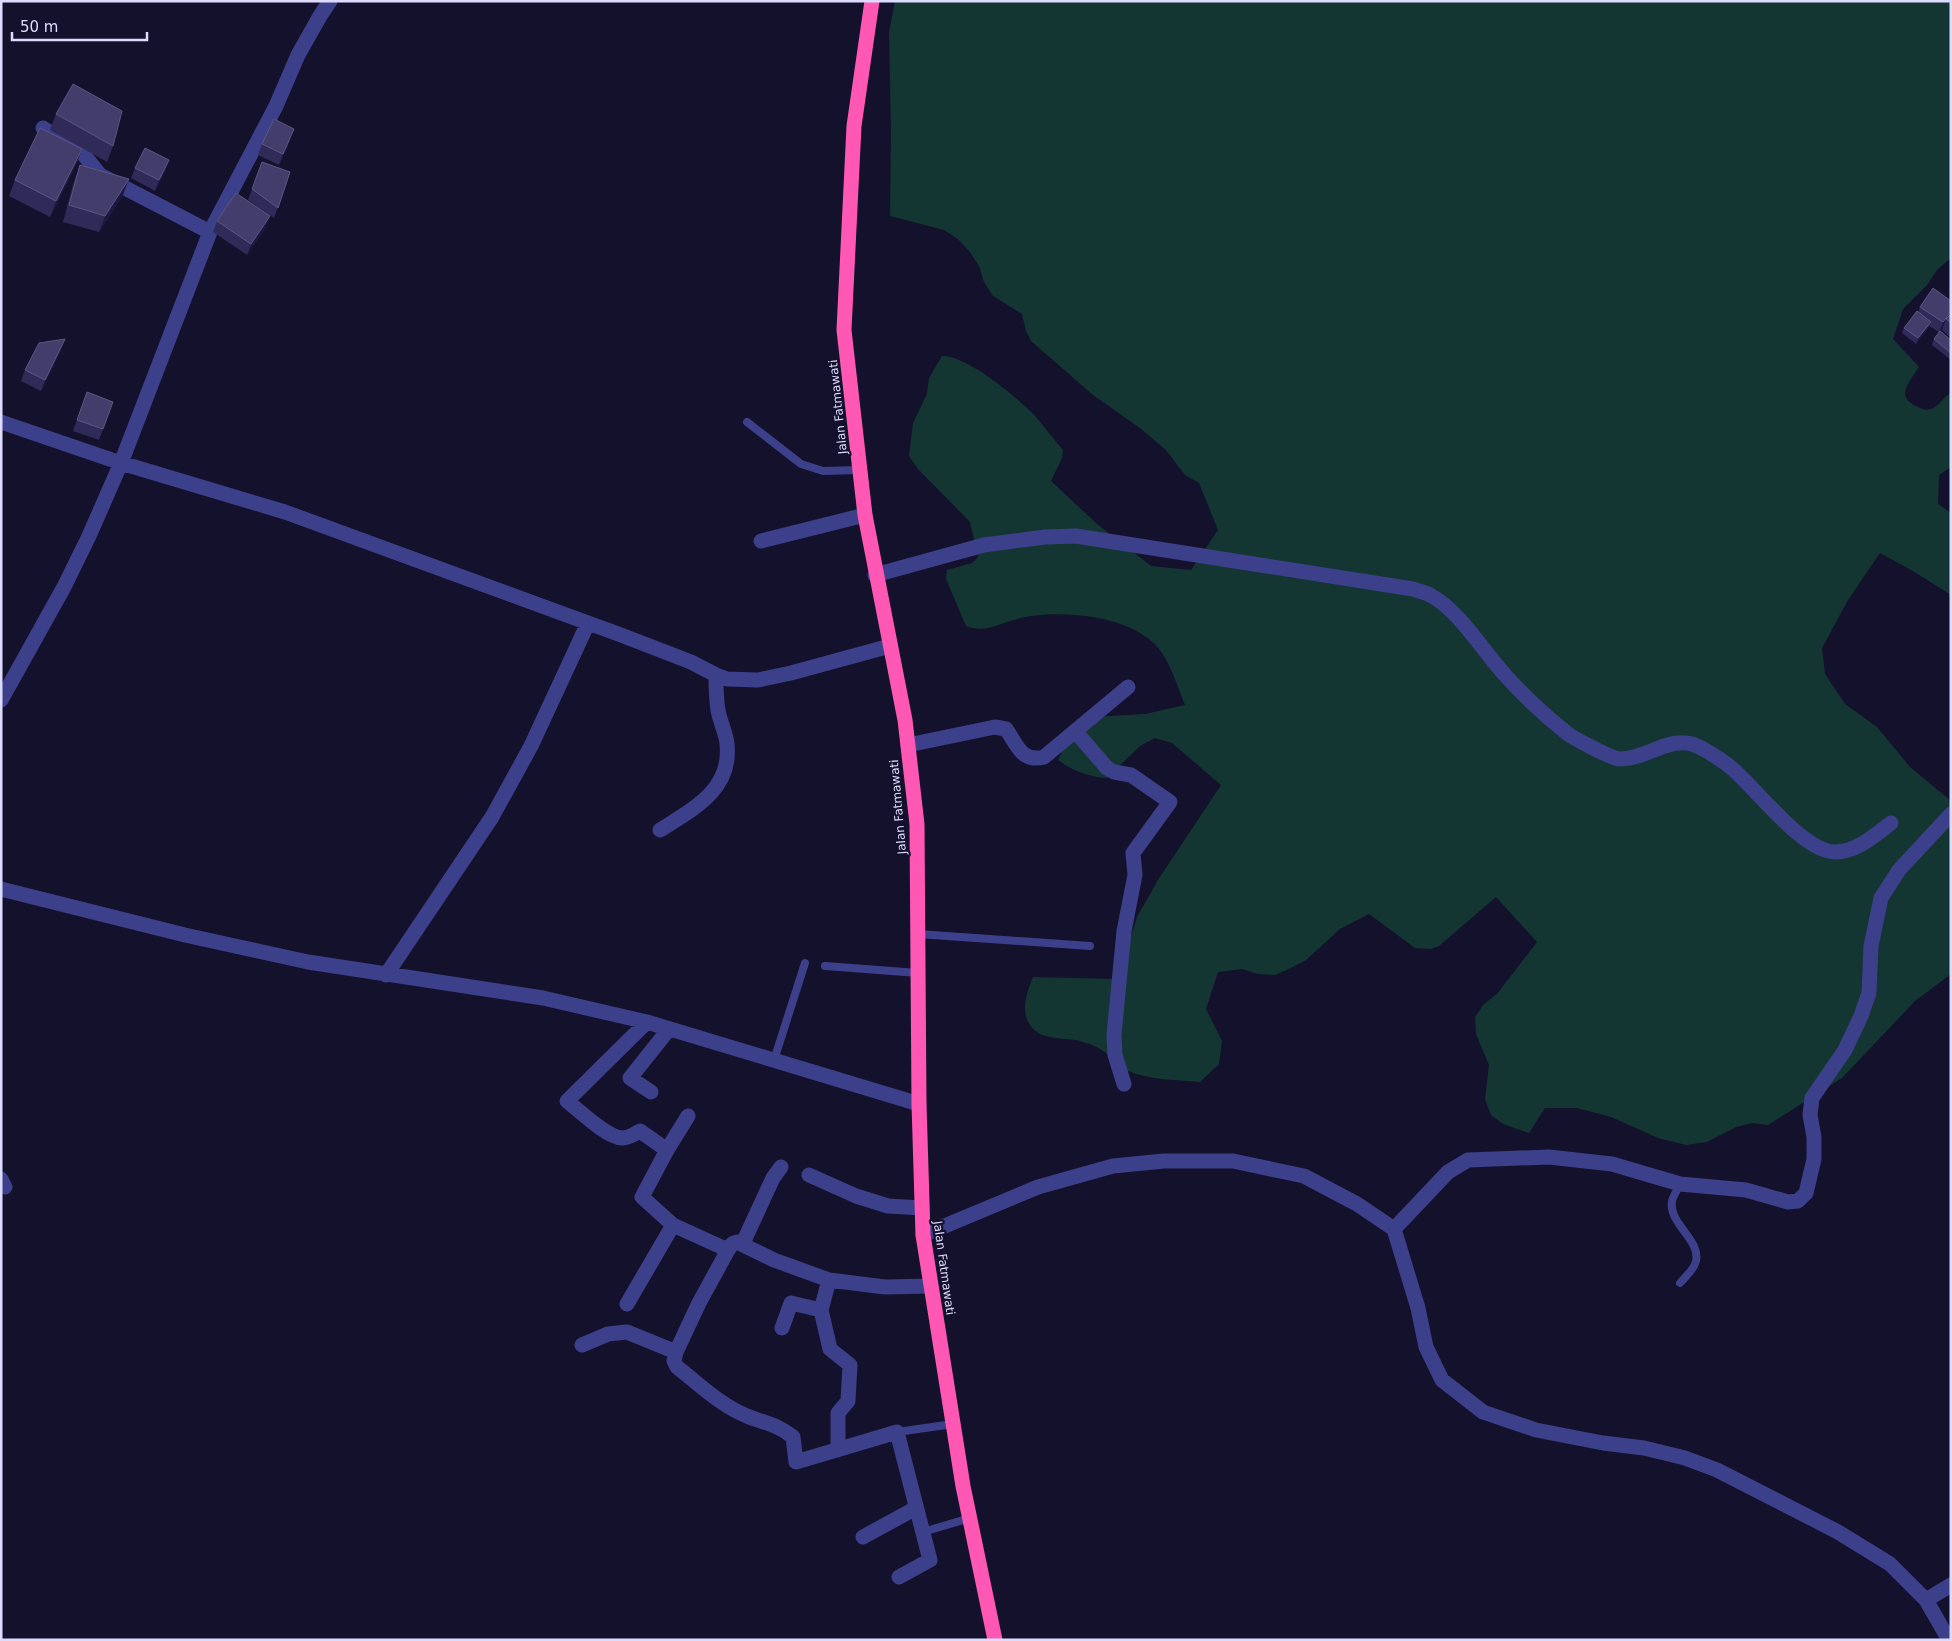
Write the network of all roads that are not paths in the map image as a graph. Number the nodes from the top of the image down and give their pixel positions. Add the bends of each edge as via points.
1 (330, 1) edge
2 (872, 1) edge
3 (43, 128) edge
4 (210, 232) junction
5 (1, 422) edge
6 (747, 422) dead end
7 (121, 463) junction
8 (860, 470) junction
9 (865, 515) junction
10 (761, 541) dead end
11 (875, 575) junction
12 (588, 623) junction
13 (890, 646) junction
14 (716, 676) junction
15 (1128, 687) dead end
16 (1, 700) edge
17 (1075, 731) junction
18 (908, 744) junction
19 (1951, 814) edge
20 (1891, 823) dead end
21 (660, 830) dead end
22 (1, 889) edge
23 (918, 934) junction
24 (1090, 946) dead end
25 (804, 963) dead end
26 (825, 966) dead end
27 (918, 973) junction
28 (386, 975) junction
29 (647, 1022) junction
30 (669, 1029) junction
31 (774, 1060) junction
32 (1124, 1084) dead end
33 (651, 1092) dead end
34 (919, 1104) junction
35 (688, 1116) dead end
36 (667, 1150) junction
37 (781, 1167) dead end
38 (809, 1175) dead end
39 (1680, 1184) junction
40 (922, 1208) junction
41 (673, 1225) junction
42 (1394, 1229) junction
43 (923, 1235) junction
44 (743, 1243) junction
45 (728, 1250) junction
46 (829, 1280) junction
47 (1680, 1283) dead end
48 (931, 1286) junction
49 (627, 1304) dead end
50 (821, 1310) junction
51 (782, 1328) dead end
52 (582, 1345) dead end
53 (676, 1352) junction
54 (953, 1424) junction
55 (898, 1432) junction
56 (838, 1450) junction
57 (916, 1508) junction
58 (970, 1518) junction
59 (923, 1532) junction
60 (863, 1537) dead end
61 (899, 1577) dead end
62 (1951, 1585) edge
63 (1926, 1600) junction
64 (995, 1640) edge
65 (1949, 1640) edge

1 - 4 street via 298,55 276,106
2 - 8 highway, Jalan Fatmawati via 854,126 844,330
3 - 4 street via 84,155 100,175
4 - 7 street
5 - 7 street
6 - 8 lane via 801,464 823,472
7 - 12 street via 285,512
7 - 16 street via 64,587
8 - 9 highway, Jalan Fatmawati
9 - 10 street
9 - 11 highway, Jalan Fatmawati
11 - 13 highway, Jalan Fatmawati
11 - 20 street via 984,545 1076,536 1413,589 1430,595 1451,610 1532,703 1570,736 1592,747 1618,759 1675,744 1692,744 1728,765 1782,818 1822,849 1835,852 1850,849 1867,842
12 - 14 street via 691,662
12 - 28 street via 531,746 492,817
13 - 14 street via 758,680
13 - 18 highway, Jalan Fatmawati
14 - 21 street via 717,708 727,742 726,766 714,791
15 - 17 street
17 - 18 street via 1044,757 1035,759 1019,750 1006,729 995,727
17 - 32 street via 1107,768 1131,775 1170,802 1133,853 1135,875 1124,930 1114,1035 1115,1054
18 - 23 highway, Jalan Fatmawati via 917,824
19 - 39 street via 1899,870 1881,898 1872,946 1869,993 1845,1050 1812,1098 1810,1115 1814,1159 1806,1193 1798,1201 1788,1202 1746,1190
22 - 28 street via 186,935 308,962
23 - 24 lane
23 - 27 highway, Jalan Fatmawati
25 - 31 lane
26 - 27 lane
27 - 34 highway, Jalan Fatmawati
28 - 29 street via 543,998
29 - 30 street
29 - 36 street via 567,1101 611,1134 622,1138 640,1131
30 - 31 street
30 - 33 street via 630,1078
31 - 34 street
34 - 40 highway, Jalan Fatmawati
35 - 36 street
36 - 41 street via 642,1197
37 - 44 street
38 - 40 street via 888,1206
39 - 42 street via 1612,1164 1549,1157 1468,1160 1448,1172
39 - 47 lane via 1672,1202 1673,1212 1694,1247 1697,1260
40 - 43 highway, Jalan Fatmawati
41 - 45 street
41 - 49 street
42 - 43 street via 1357,1204 1304,1176 1233,1161 1164,1161 1113,1166 1038,1187
42 - 63 street via 1426,1346 1442,1380 1483,1412 1536,1430 1644,1448 1716,1470 1838,1532 1890,1564
43 - 48 highway, Jalan Fatmawati
44 - 45 street via 732,1244
44 - 46 street via 774,1260
45 - 53 street
46 - 48 street via 885,1287
46 - 50 street
48 - 54 highway, Jalan Fatmawati
50 - 51 street via 791,1304
50 - 56 street via 830,1349 850,1365 848,1401 838,1413
52 - 53 street via 608,1334 628,1332
53 - 56 street via 674,1361 677,1367 714,1397 746,1416 783,1429 792,1437 796,1462
54 - 55 lane
54 - 58 highway, Jalan Fatmawati
55 - 56 street
55 - 57 street
57 - 59 street
57 - 60 street
58 - 59 lane
58 - 64 highway, Jalan Fatmawati
59 - 61 street via 930,1560
62 - 63 street
63 - 65 street

